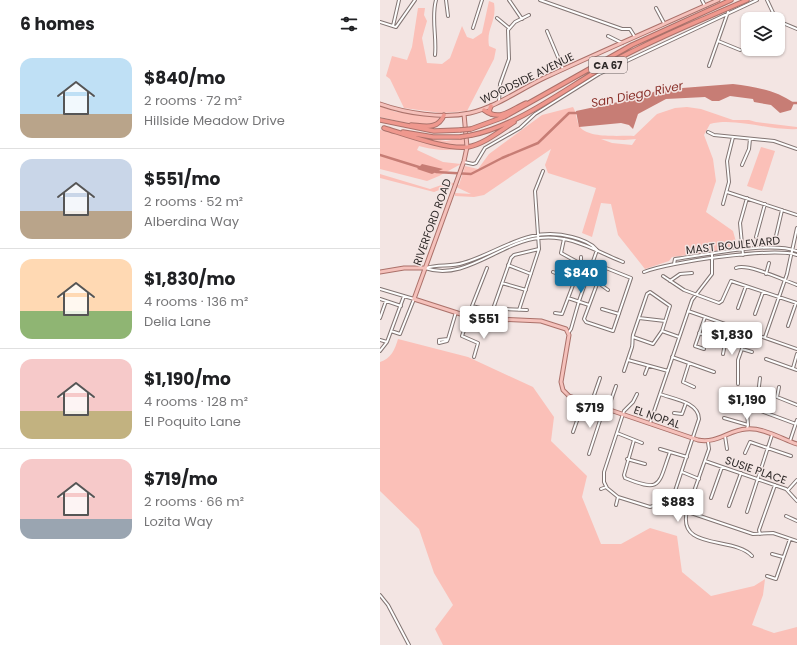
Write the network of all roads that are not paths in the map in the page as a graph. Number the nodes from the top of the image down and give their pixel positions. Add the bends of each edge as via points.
1 (399, 0) edge
2 (415, 0) edge
3 (436, 0) edge
4 (446, 0) edge
5 (482, 0) edge
6 (509, 0) edge
7 (540, 0) edge
8 (702, 0) edge
9 (718, 0) edge
10 (731, 0) edge
11 (747, 0) edge
12 (757, 0) edge
13 (767, 0) edge
14 (705, 6) junction
15 (656, 8) dead end
16 (728, 12) junction
17 (773, 12) edge
18 (529, 15) dead end
19 (448, 16) dead end
20 (497, 18) dead end
21 (522, 18) junction
22 (380, 22) edge
23 (664, 23) junction
24 (785, 24) edge
25 (393, 26) junction
26 (473, 28) dead end
27 (509, 28) junction
28 (797, 29) edge
29 (547, 31) dead end
30 (608, 36) dead end
31 (635, 37) junction
32 (622, 42) junction
33 (718, 42) junction
34 (740, 50) dead end
35 (435, 55) dead end
36 (709, 66) dead end
37 (564, 69) junction
38 (541, 96) junction
39 (499, 102) junction
40 (380, 104) edge
41 (491, 106) junction
42 (484, 110) junction
43 (529, 111) junction
44 (464, 114) junction
45 (444, 115) junction
46 (492, 115) junction
47 (380, 120) edge
48 (382, 127) edge
49 (708, 132) dead end
50 (733, 137) junction
51 (750, 139) junction
52 (467, 147) junction
53 (797, 149) edge
54 (463, 163) junction
55 (742, 165) dead end
56 (544, 171) dead end
57 (727, 192) junction
58 (747, 198) junction
59 (723, 204) dead end
60 (765, 204) junction
61 (782, 210) junction
62 (797, 215) edge
63 (797, 228) edge
64 (539, 236) junction
65 (776, 236) dead end
66 (756, 237) dead end
67 (564, 238) junction
68 (539, 249) junction
69 (793, 249) junction
70 (597, 250) junction
71 (743, 251) junction
72 (797, 251) edge
73 (792, 253) junction
74 (712, 254) junction
75 (743, 254) junction
76 (797, 255) edge
77 (581, 257) dead end
78 (712, 259) junction
79 (623, 262) dead end
80 (770, 263) dead end
81 (581, 264) junction
82 (674, 264) junction
83 (508, 265) junction
84 (425, 268) junction
85 (486, 268) dead end
86 (736, 268) dead end
87 (380, 272) edge
88 (553, 272) dead end
89 (644, 272) dead end
90 (692, 273) dead end
91 (531, 274) junction
92 (766, 274) junction
93 (663, 276) dead end
94 (574, 281) junction
95 (670, 281) junction
96 (785, 281) junction
97 (597, 282) junction
98 (502, 283) junction
99 (797, 285) edge
100 (746, 286) junction
101 (380, 289) edge
102 (526, 290) junction
103 (608, 290) dead end
104 (763, 292) junction
105 (696, 295) junction
106 (404, 296) junction
107 (779, 297) junction
108 (568, 298) junction
109 (380, 299) edge
110 (414, 299) junction
111 (386, 301) junction
112 (579, 301) junction
113 (796, 303) edge
114 (589, 305) junction
115 (401, 306) junction
116 (493, 308) junction
117 (602, 308) dead end
118 (738, 308) dead end
119 (519, 310) junction
120 (527, 310) dead end
121 (688, 311) junction
122 (381, 312) edge
123 (456, 312) junction
124 (555, 313) dead end
125 (619, 314) junction
126 (755, 314) dead end
127 (469, 316) junction
128 (705, 317) junction
129 (380, 318) edge
130 (639, 318) junction
131 (665, 321) junction
132 (788, 326) dead end
133 (391, 331) junction
134 (662, 331) junction
135 (569, 332) junction
136 (748, 332) junction
137 (699, 333) junction
138 (633, 337) junction
139 (680, 337) junction
140 (765, 338) junction
141 (448, 339) dead end
142 (380, 340) edge
143 (387, 342) junction
144 (704, 349) dead end
145 (742, 349) junction
146 (797, 349) edge
147 (380, 351) edge
148 (752, 352) dead end
149 (723, 354) dead end
150 (797, 354) edge
151 (474, 357) dead end
152 (672, 357) junction
153 (766, 359) dead end
154 (628, 360) junction
155 (689, 363) junction
156 (648, 366) junction
157 (793, 368) junction
158 (797, 370) edge
159 (624, 371) dead end
160 (668, 371) junction
161 (714, 372) dead end
162 (645, 374) dead end
163 (600, 378) dead end
164 (760, 378) dead end
165 (738, 384) dead end
166 (616, 386) dead end
167 (694, 387) dead end
168 (779, 387) dead end
169 (725, 390) dead end
170 (637, 394) dead end
171 (660, 394) junction
172 (584, 402) junction
173 (686, 403) junction
174 (591, 404) junction
175 (797, 405) edge
176 (606, 409) junction
177 (674, 412) dead end
178 (622, 415) junction
179 (724, 418) dead end
180 (797, 420) edge
181 (650, 424) junction
182 (796, 424) junction
183 (748, 427) junction
184 (573, 432) dead end
185 (617, 433) junction
186 (725, 436) junction
187 (772, 436) junction
188 (693, 439) junction
189 (634, 440) junction
190 (708, 442) junction
191 (790, 442) junction
192 (642, 443) dead end
193 (797, 444) edge
194 (769, 447) junction
195 (660, 449) dead end
196 (727, 449) dead end
197 (670, 452) junction
198 (745, 453) dead end
199 (589, 454) dead end
200 (791, 456) dead end
201 (687, 457) junction
202 (627, 459) junction
203 (705, 461) junction
204 (645, 464) dead end
205 (722, 467) junction
206 (682, 472) junction
207 (741, 473) junction
208 (698, 479) junction
209 (758, 479) junction
210 (797, 480) edge
211 (775, 485) junction
212 (606, 486) junction
213 (601, 489) dead end
214 (788, 490) junction
215 (618, 497) junction
216 (711, 498) dead end
217 (797, 501) edge
218 (662, 503) junction
219 (616, 506) dead end
220 (729, 506) dead end
221 (665, 509) dead end
222 (687, 511) junction
223 (746, 512) dead end
224 (786, 516) dead end
225 (797, 521) edge
226 (760, 534) junction
227 (790, 538) junction
228 (797, 541) edge
229 (772, 554) dead end
230 (752, 556) dead end
231 (783, 557) junction
232 (767, 576) dead end
233 (380, 595) edge
234 (409, 645) edge

1 - 25 street
2 - 25 street via 396,26
3 - 35 street
4 - 19 street
5 - 26 street
6 - 21 street
7 - 31 street via 630,30
8 - 14 street
9 - 14 main road, WOODSIDE AVENUE
10 - 38 highway, CA 67 via 632,45
11 - 43 highway, CA 67 via 639,48
12 - 16 street
13 - 17 street
14 - 23 main road, WOODSIDE AVENUE
15 - 23 street
16 - 33 street
16 - 54 street via 598,74 535,114 520,128 485,148 476,163
18 - 21 street
20 - 27 street
21 - 27 street
22 - 25 street
23 - 31 main road, WOODSIDE AVENUE
24 - 28 street
27 - 39 street via 509,60 500,84
29 - 37 street
30 - 32 street
31 - 32 main road, WOODSIDE AVENUE
32 - 37 main road, WOODSIDE AVENUE
33 - 34 street
33 - 36 street
37 - 39 main road, WOODSIDE AVENUE
38 - 46 highway via 501,115
38 - 47 highway, CA 67, bridge via 504,117 471,129 434,131
39 - 41 main road, WOODSIDE AVENUE
40 - 45 main road, WOODSIDE AVENUE via 408,111
41 - 42 main road, WOODSIDE AVENUE
41 - 46 highway via 489,110
42 - 44 main road, WOODSIDE AVENUE
42 - 46 highway
43 - 48 highway, CA 67, bridge via 498,127 460,137 433,137
43 - 52 highway via 490,137
44 - 45 main road, WOODSIDE AVENUE
44 - 52 main road, RIVERFORD ROAD
45 - 47 highway via 440,124 434,126
48 - 52 highway via 425,141
49 - 50 street
50 - 51 street
50 - 57 street via 727,161 730,178
51 - 53 street via 774,141
51 - 55 street
52 - 54 main road, RIVERFORD ROAD
54 - 84 main road, RIVERFORD ROAD
56 - 64 street via 535,191
57 - 58 street
57 - 59 street
58 - 60 street
58 - 71 street via 740,223
60 - 61 street
60 - 66 street
61 - 62 street
61 - 65 street
63 - 69 street
64 - 67 street
64 - 68 street
64 - 70 street via 566,236 588,243
64 - 84 street via 513,241 464,267 448,270
67 - 70 street
67 - 81 street via 561,254
68 - 83 street via 514,255
68 - 91 street
69 - 71 street, MAST BOULEVARD via 777,247
69 - 72 street, MAST BOULEVARD
69 - 73 street
70 - 79 street
70 - 112 street
71 - 74 street, MAST BOULEVARD
71 - 75 street
73 - 75 street, MAST BOULEVARD via 774,251
73 - 76 street, MAST BOULEVARD
73 - 96 street
74 - 78 street
74 - 82 street, MAST BOULEVARD via 675,259
75 - 78 street, MAST BOULEVARD
77 - 81 street
78 - 82 street, MAST BOULEVARD
78 - 105 street via 711,278
80 - 92 street
81 - 94 street
82 - 89 street, MAST BOULEVARD
83 - 91 street
83 - 98 street
84 - 87 main road
84 - 110 main road, RIVERFORD ROAD
85 - 116 street via 472,306
86 - 92 street via 752,268
88 - 94 street
90 - 95 street via 680,274
91 - 102 street
92 - 96 street
93 - 95 street
94 - 108 street
95 - 105 street
96 - 99 street
96 - 107 street
97 - 103 street
97 - 114 street
97 - 125 street via 603,268 629,276 630,281
98 - 102 street
98 - 116 street
100 - 104 street
100 - 105 street via 730,281 721,302
100 - 118 street
101 - 106 street
102 - 119 street
104 - 107 street
104 - 126 street
105 - 121 street
106 - 110 street
106 - 115 street
107 - 113 street
107 - 140 street
108 - 112 street
108 - 124 street via 562,314
109 - 111 street
110 - 123 main road
110 - 133 street, RIVERFORD ROAD via 400,334
111 - 115 street
111 - 122 street
112 - 114 street
112 - 135 street
113 - 132 street
114 - 125 street via 584,319 586,322 613,332
115 - 133 street
116 - 119 street
117 - 125 street
119 - 120 street
121 - 128 street
121 - 139 street
122 - 129 street
123 - 127 main road
123 - 141 street
127 - 135 main road via 548,322 566,328
127 - 151 street via 462,336 478,343
128 - 136 street
128 - 137 street
130 - 131 street
130 - 131 street via 649,292 670,306
130 - 138 street
131 - 134 street
133 - 143 street
134 - 138 street via 653,344
134 - 139 street
135 - 172 main road, EL NOPAL via 562,385 567,395
136 - 140 street
136 - 145 street
137 - 144 street via 695,346
137 - 149 street via 725,344
138 - 154 street
139 - 152 street
140 - 146 street
142 - 143 street
143 - 147 street
145 - 148 street
145 - 165 street via 738,363
150 - 157 street
152 - 155 street
152 - 160 street
153 - 157 street
154 - 156 street
154 - 159 street
155 - 161 street
155 - 167 street via 683,382
156 - 160 street
156 - 162 street
157 - 158 street
160 - 171 street
163 - 174 street
164 - 182 street via 758,394 761,411
166 - 176 street
168 - 175 street via 777,397
169 - 183 street via 746,398
170 - 178 street
171 - 173 street
171 - 181 street
172 - 174 main road, EL NOPAL
172 - 184 street
173 - 177 street via 682,414
173 - 188 street via 699,414
174 - 176 main road, EL NOPAL
176 - 178 main road, EL NOPAL
176 - 199 street
178 - 181 main road, EL NOPAL
178 - 185 street
179 - 183 street
180 - 182 street
181 - 188 main road, EL NOPAL
182 - 191 street
183 - 186 main road
183 - 187 main road
185 - 189 street
185 - 212 street via 604,472
186 - 190 main road
186 - 196 street
187 - 191 main road
187 - 194 street
188 - 190 main road, EL NOPAL
188 - 201 street
189 - 192 street
189 - 202 street
190 - 203 street via 709,449
191 - 193 main road
194 - 198 street via 750,442
194 - 200 street
194 - 209 street
195 - 197 street
197 - 201 street
197 - 202 street via 660,480 654,485 646,486 626,478 624,475
201 - 206 street
202 - 204 street
203 - 205 street, SUSIE PLACE
203 - 208 street
205 - 207 street, SUSIE PLACE
205 - 216 street
206 - 208 street
206 - 218 street via 674,494
207 - 209 street, SUSIE PLACE
207 - 220 street
208 - 222 street
209 - 211 street, SUSIE PLACE
209 - 223 street
210 - 214 street
211 - 214 street, SUSIE PLACE
211 - 226 street
212 - 213 street
212 - 215 street
214 - 217 street, SUSIE PLACE
215 - 218 street via 647,507
215 - 219 street
218 - 221 street
222 - 226 street via 752,534
222 - 230 street via 685,526 692,534 735,547
224 - 225 street
226 - 227 street via 773,533
227 - 228 street
227 - 231 street
229 - 231 street
231 - 232 street via 776,579
233 - 234 street

